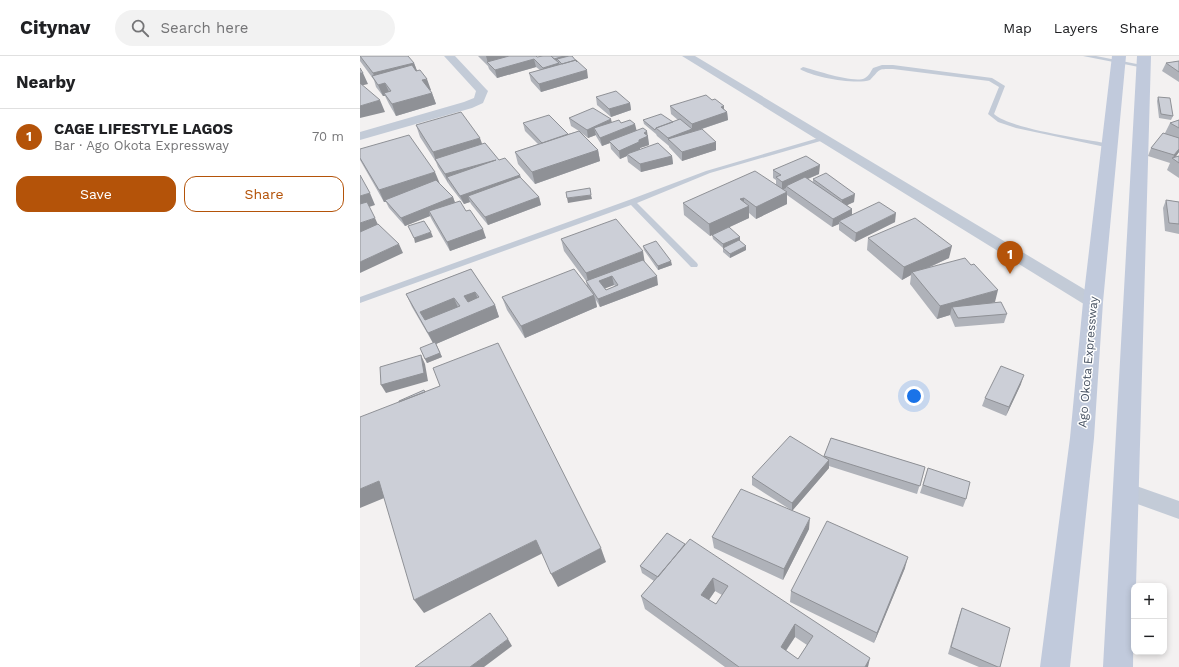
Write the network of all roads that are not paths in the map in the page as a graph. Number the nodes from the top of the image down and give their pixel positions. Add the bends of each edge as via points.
1 (449, 56) edge
2 (687, 56) edge
3 (1086, 56) edge
4 (1119, 58) edge
5 (1144, 61) edge
6 (803, 69) dead end
7 (360, 136) edge
8 (822, 139) junction
9 (1110, 146) junction
10 (632, 202) junction
11 (694, 265) dead end
12 (360, 300) edge
13 (1093, 302) junction
14 (1125, 491) junction
15 (1179, 510) edge
16 (1055, 667) edge
17 (1118, 667) edge

1 - 7 street via 482,91 479,100
2 - 8 street
3 - 4 lane
4 - 5 lane
4 - 9 main road, Ago Okota Expressway
5 - 14 main road
6 - 9 lane via 859,81 869,79 875,69 882,67 990,79 1002,86 991,114 1005,124
8 - 10 lane via 708,172
8 - 13 street
9 - 13 main road, Ago Okota Expressway
10 - 11 lane
10 - 12 lane
13 - 16 main road, Ago Okota Expressway via 1082,438
14 - 15 street
14 - 17 main road

